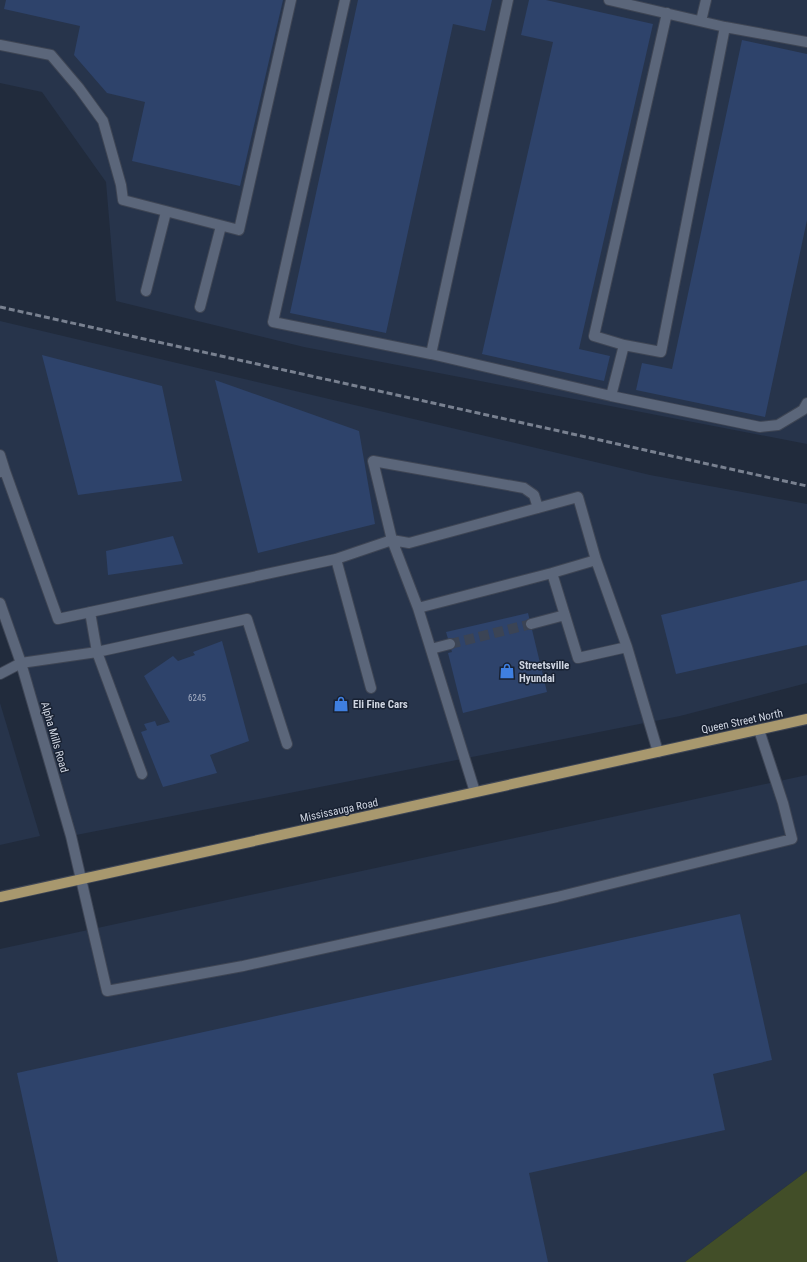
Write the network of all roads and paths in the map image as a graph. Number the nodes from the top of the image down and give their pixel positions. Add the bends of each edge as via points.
1 (291, 0) edge
2 (345, 0) edge
3 (508, 0) edge
4 (609, 0) edge
5 (706, 0) edge
6 (667, 13) junction
7 (701, 21) junction
8 (725, 27) junction
9 (807, 42) edge
10 (0, 45) edge
11 (166, 212) junction
12 (221, 226) junction
13 (146, 291) dead end
14 (200, 307) dead end
15 (624, 345) junction
16 (431, 354) junction
17 (611, 396) junction
18 (807, 403) edge
19 (0, 455) edge
20 (2, 472) edge
21 (538, 508) junction
22 (392, 540) junction
23 (336, 559) junction
24 (596, 560) junction
25 (552, 573) junction
26 (0, 603) edge
27 (418, 608) junction
28 (90, 612) junction
29 (565, 616) junction
30 (531, 624) tunnel mouth
31 (450, 644) tunnel mouth
32 (627, 647) junction
33 (431, 649) junction
34 (97, 652) junction
35 (21, 663) junction
36 (0, 674) edge
37 (371, 688) dead end
38 (807, 719) edge
39 (759, 730) junction
40 (287, 744) dead end
41 (683, 746) joint
42 (658, 752) junction
43 (142, 774) dead end
44 (475, 792) junction
45 (82, 879) junction
46 (0, 897) edge

1 - 12 street via 239,230
2 - 16 street via 273,322
3 - 16 street
4 - 6 street
5 - 7 street
6 - 7 street
6 - 15 street via 594,336
7 - 8 street
8 - 9 street
8 - 15 street via 661,352
10 - 11 street via 50,55 103,121 123,200
11 - 12 street
11 - 13 street
12 - 14 street
15 - 17 street
16 - 17 street
17 - 18 street via 760,427 778,424 803,410
19 - 20 street
20 - 28 street via 58,619
21 - 22 street via 409,543
21 - 22 street via 534,495 524,488 373,461
21 - 24 street via 578,497
22 - 23 street
22 - 27 street
23 - 28 street
23 - 37 street
24 - 25 street
24 - 32 street
25 - 27 street
25 - 29 street
26 - 35 street, Alpha Mills Road
27 - 33 street
28 - 34 street
29 - 30 street
29 - 32 street via 578,658
31 - 33 street
32 - 42 street
33 - 44 street
34 - 35 street
34 - 40 street via 247,619
34 - 43 street
35 - 36 street
35 - 45 street, Alpha Mills Road
38 - 39 main road, Queen Street North
39 - 41 main road, Queen Street North
39 - 45 street, Alpha Mills Road via 792,839 557,897 243,966 107,992
41 - 42 main road, Mississauga Road
42 - 44 main road, Mississauga Road
44 - 45 main road, Mississauga Road
45 - 46 main road, Mississauga Road

